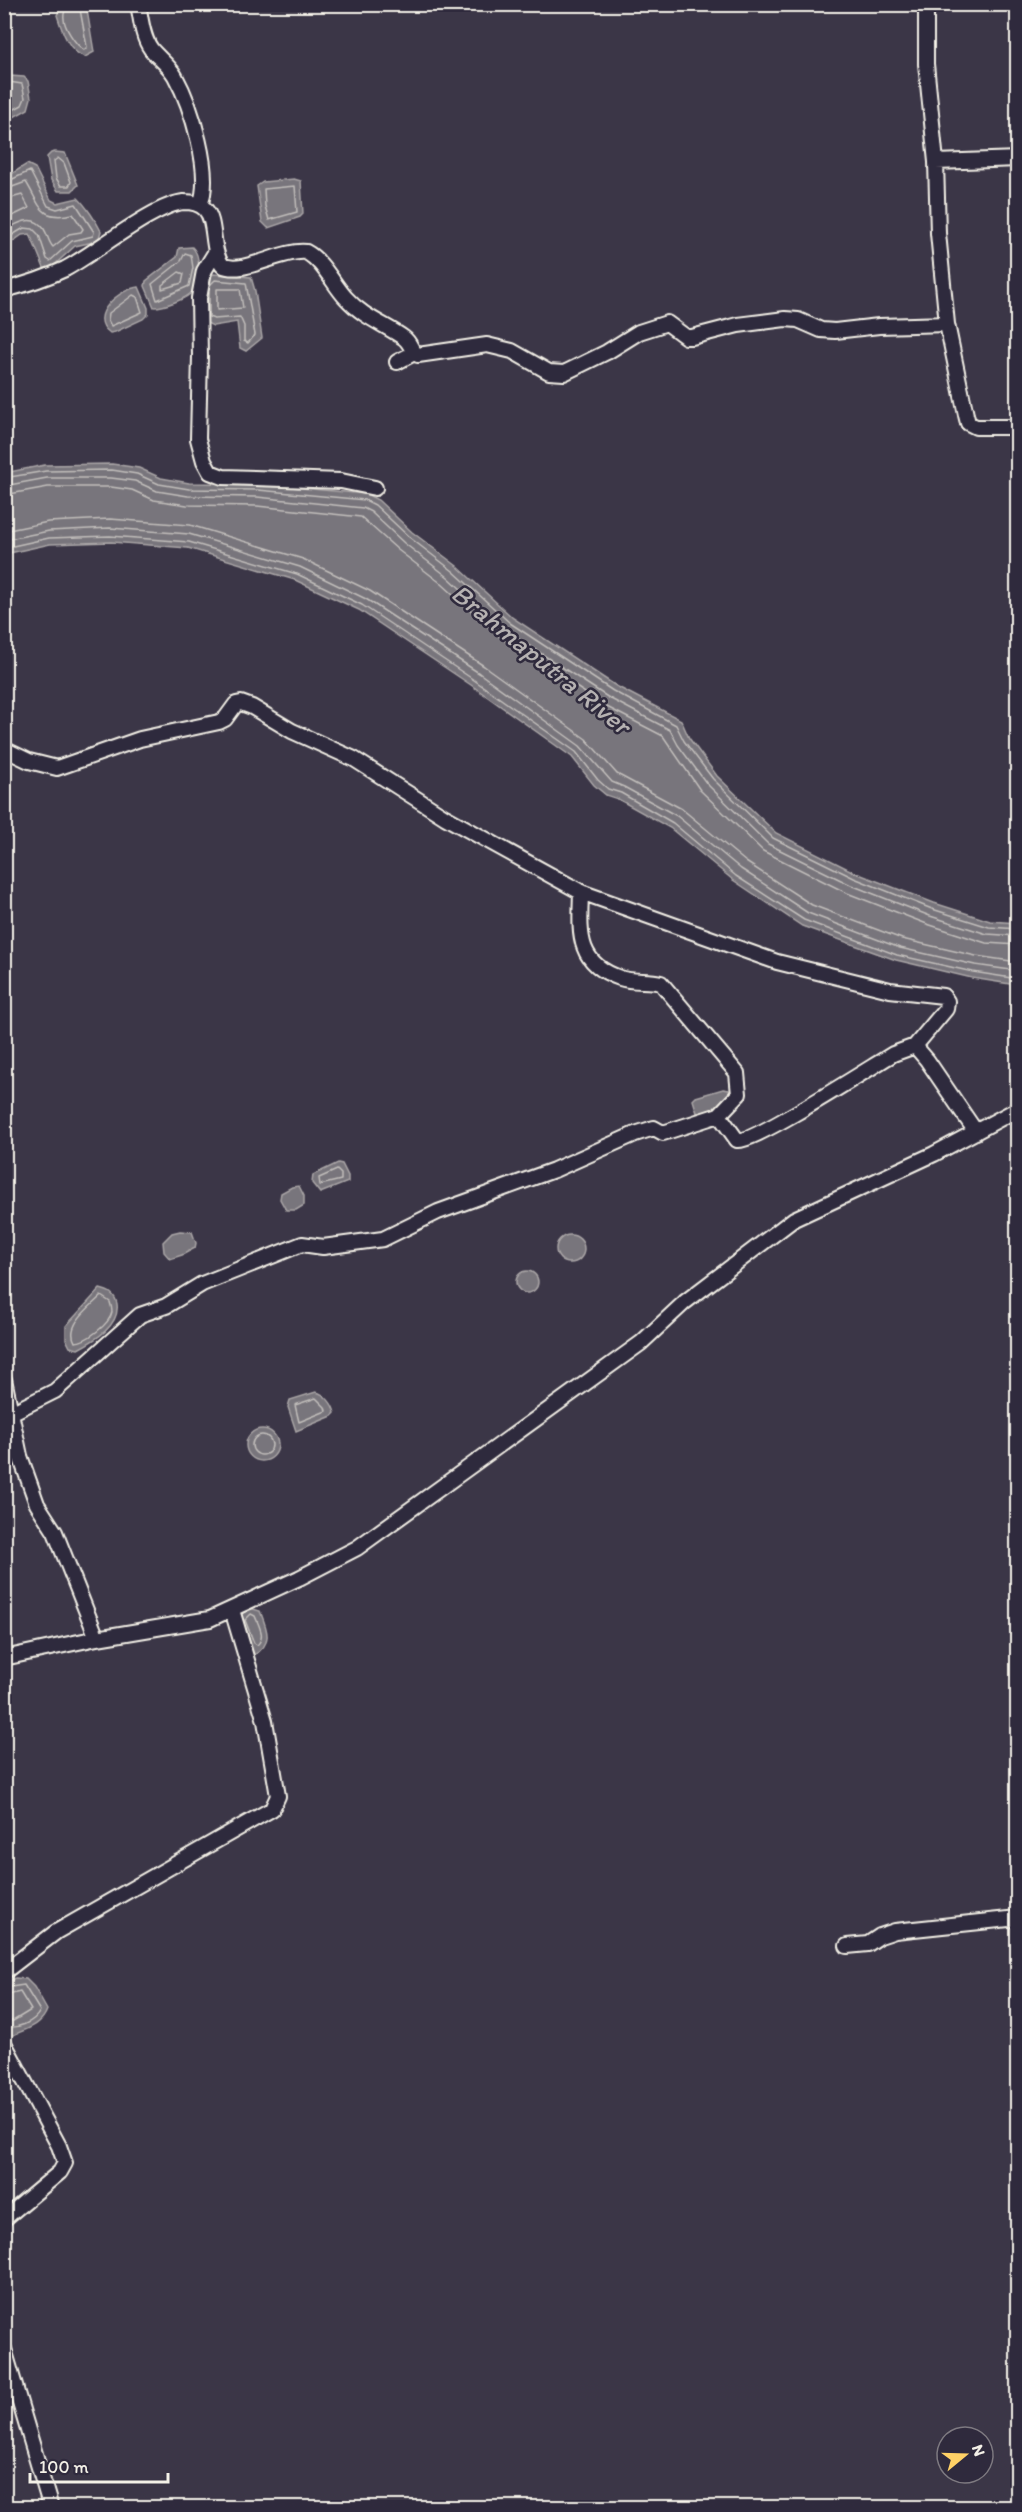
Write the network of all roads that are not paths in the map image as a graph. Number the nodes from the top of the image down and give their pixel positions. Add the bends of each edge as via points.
1 (138, 4) edge
2 (926, 4) edge
3 (1017, 159) edge
4 (936, 162) junction
5 (200, 205) junction
6 (215, 253) junction
7 (4, 290) edge
8 (947, 324) junction
9 (414, 353) junction
10 (397, 362) dead end
11 (1017, 427) edge
12 (375, 488) dead end
13 (4, 749) edge
14 (581, 892) junction
15 (915, 1046) junction
16 (1016, 1114) edge
17 (719, 1115) junction
18 (976, 1132) junction
19 (4, 1379) edge
20 (8, 1412) edge
21 (232, 1610) junction
22 (97, 1638) junction
23 (4, 1658) edge
24 (1017, 1918) edge
25 (847, 1947) dead end
26 (4, 1972) edge
27 (4, 2043) edge
28 (4, 2219) edge
29 (4, 2349) edge
30 (51, 2508) edge

1 - 5 street via 150,48 175,76 195,128 204,194
2 - 4 street via 926,64
3 - 4 street
4 - 8 street
5 - 6 street via 209,216
5 - 7 street via 183,202 158,212 63,270
6 - 9 street via 222,265 233,268 306,252 364,316 406,340
6 - 12 street via 204,271 199,298 198,439 210,472 223,477 341,481
8 - 9 street via 835,332 785,319 686,337 667,323 639,332 564,373 549,372 501,347 487,345 418,356
8 - 11 street via 968,423 976,427
9 - 10 street
13 - 14 street via 57,768 140,739 219,722 241,703 354,759 445,817
14 - 15 street via 777,962 890,990 943,996 948,1001 946,1009
14 - 17 street via 582,948 590,959 619,978 662,983 737,1073 740,1094
15 - 17 street via 893,1054 745,1140 737,1140
15 - 18 street
16 - 18 street
17 - 20 street via 663,1133 654,1128 635,1134 554,1170 438,1212 383,1239 323,1247 302,1244 251,1263 140,1315 55,1391
18 - 21 street via 794,1219 685,1302 641,1343 424,1502 357,1548
19 - 20 street
20 - 22 street via 37,1504 55,1532
21 - 22 street via 210,1619
21 - 26 street via 265,1721 278,1796 272,1809 56,1932
22 - 23 street
24 - 25 street via 895,1931 868,1944
27 - 28 street via 65,2163 60,2172
29 - 30 street

